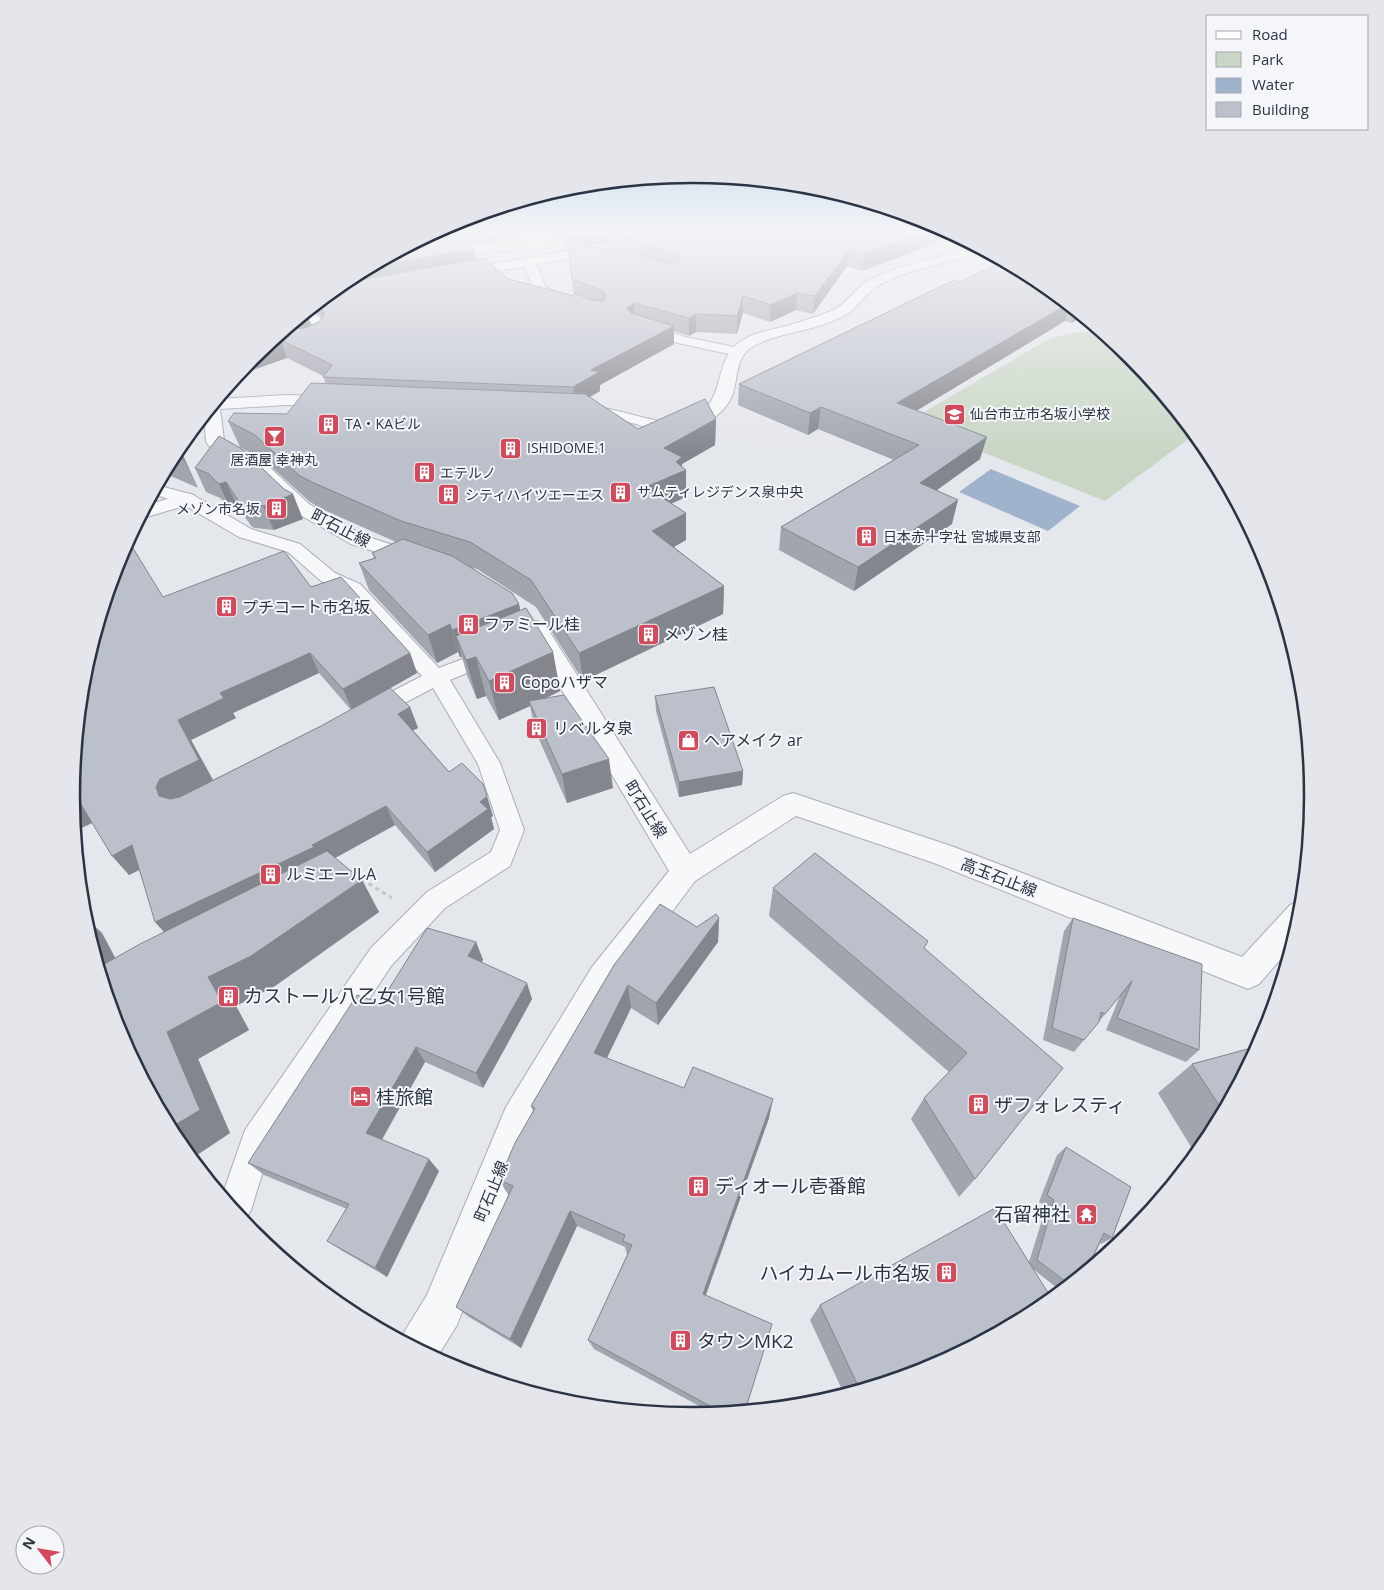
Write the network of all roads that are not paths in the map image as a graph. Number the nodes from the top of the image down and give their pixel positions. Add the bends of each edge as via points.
1 (847, 306) edge
2 (311, 316) edge
3 (636, 326) edge
4 (284, 339) edge
5 (738, 352) junction
6 (352, 402) edge
7 (221, 404) edge
8 (569, 412) edge
9 (212, 415) edge
10 (161, 491) edge
11 (187, 499) junction
12 (151, 510) edge
13 (440, 566) edge
14 (520, 609) edge
15 (525, 641) junction
16 (435, 678) junction
17 (349, 723) edge
18 (685, 872) junction
19 (1289, 928) edge
20 (236, 1203) edge
21 (420, 1344) edge

1 - 5 street via 814,323 765,336
2 - 4 lane via 322,333 307,341
3 - 5 lane
5 - 8 street via 733,358 723,398 708,415 685,426 664,426 607,413
6 - 7 street via 286,400
9 - 13 street, 町石止線 via 215,442 259,466 302,508 358,540
10 - 11 lane
11 - 12 street
11 - 16 lane via 245,533 294,548 328,577 353,588
14 - 15 street, 町石止線 via 527,614
15 - 16 lane
15 - 18 street, 町石止線
16 - 17 lane
16 - 20 lane via 442,684 489,763 512,830 501,859 436,900 381,957 256,1141
18 - 19 street, 高玉石止線 via 793,804 944,855 1248,974
18 - 21 street, 町石止線 via 604,977 519,1120 442,1310

